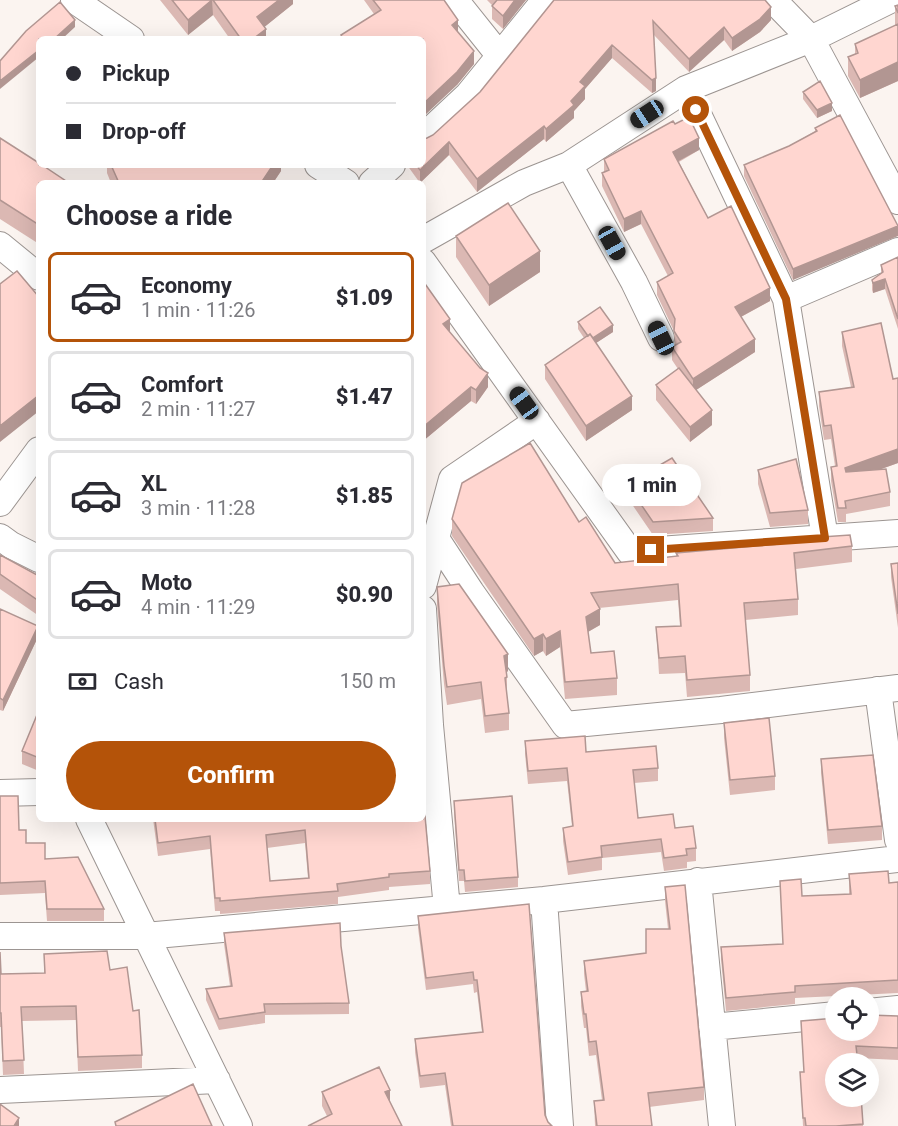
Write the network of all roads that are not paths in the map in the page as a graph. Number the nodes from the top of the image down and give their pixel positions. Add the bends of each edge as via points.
1 (74, 0) edge
2 (455, 0) edge
3 (545, 0) edge
4 (773, 0) edge
5 (890, 0) edge
6 (127, 36) edge
7 (811, 39) junction
8 (499, 55) junction
9 (686, 89) junction
10 (426, 134) edge
11 (569, 165) junction
12 (323, 168) edge
13 (389, 168) edge
14 (341, 180) edge
15 (375, 180) edge
16 (895, 190) edge
17 (426, 238) edge
18 (898, 251) edge
19 (6, 259) edge
20 (426, 266) edge
21 (36, 275) edge
22 (786, 299) junction
23 (661, 338) dead end
24 (537, 421) junction
25 (36, 454) edge
26 (0, 503) edge
27 (898, 533) edge
28 (0, 537) edge
29 (435, 537) junction
30 (825, 538) junction
31 (36, 558) edge
32 (426, 574) edge
33 (888, 689) edge
34 (426, 696) edge
35 (427, 725) edge
36 (36, 792) edge
37 (0, 793) edge
38 (89, 822) edge
39 (898, 840) edge
40 (898, 859) edge
41 (698, 881) junction
42 (544, 900) junction
43 (447, 909) junction
44 (0, 936) edge
45 (145, 936) junction
46 (898, 1009) edge
47 (879, 1011) edge
48 (825, 1016) edge
49 (712, 1027) junction
50 (217, 1080) junction
51 (0, 1090) edge
52 (240, 1126) edge
53 (560, 1126) edge
54 (722, 1126) edge

1 - 6 street
2 - 8 street
3 - 8 street
4 - 7 street
5 - 7 street
7 - 9 street
7 - 16 street
8 - 10 street via 468,95
9 - 11 street
9 - 22 street
11 - 17 street via 524,183
11 - 23 street
12 - 14 street
13 - 15 street
18 - 22 street
19 - 21 street
20 - 24 street
22 - 30 street
24 - 29 street via 452,479
24 - 30 street via 630,552
25 - 26 street
27 - 30 street
28 - 31 street
29 - 32 street
29 - 33 street via 566,725
33 - 39 street
34 - 35 street
35 - 43 street
36 - 37 street
38 - 45 street
40 - 41 street
41 - 42 street
41 - 49 street
42 - 43 street
42 - 53 street
43 - 45 street
44 - 45 street
45 - 50 street
46 - 47 street
48 - 49 street
49 - 54 street
50 - 51 street
50 - 52 street

